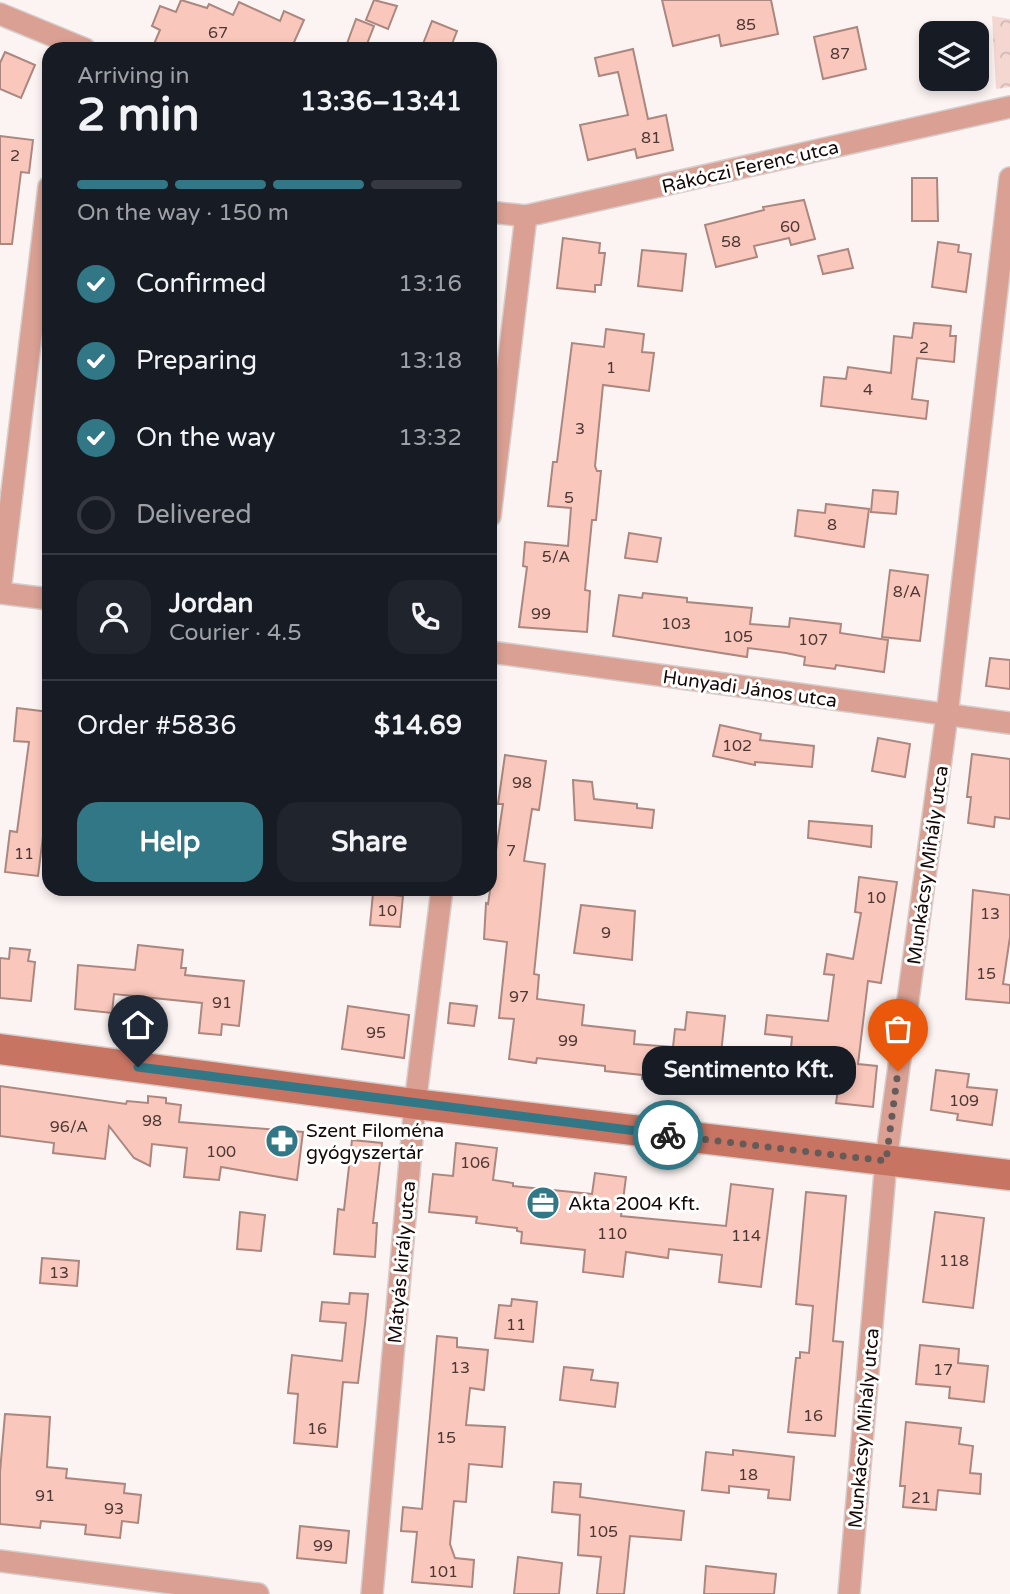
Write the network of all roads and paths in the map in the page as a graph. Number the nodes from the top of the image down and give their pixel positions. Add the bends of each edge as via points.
1 (0, 14) edge
2 (64, 42) edge
3 (1010, 107) edge
4 (1010, 178) edge
5 (497, 213) edge
6 (526, 216) junction
7 (42, 245) edge
8 (497, 458) edge
9 (0, 592) edge
10 (42, 598) edge
11 (497, 653) edge
12 (947, 715) junction
13 (1010, 723) edge
14 (441, 896) edge
15 (0, 1049) edge
16 (415, 1104) junction
17 (886, 1161) junction
18 (1010, 1175) edge
19 (0, 1560) edge
20 (258, 1594) edge
21 (372, 1594) edge
22 (849, 1594) edge

1 - 2 street
3 - 6 street, Rákóczi Ferenc utca
4 - 12 street, Munkácsy Mihály utca
5 - 6 street, Rákóczi Ferenc utca
6 - 8 street
7 - 9 street
9 - 10 street
11 - 12 street, Hunyadi János utca
12 - 13 street, Hunyadi János utca
12 - 17 street, Munkácsy Mihály utca
14 - 16 street, Mátyás király utca
15 - 16 street
16 - 17 street
16 - 21 street, Mátyás király utca
17 - 18 street
17 - 22 street, Munkácsy Mihály utca
19 - 20 street

